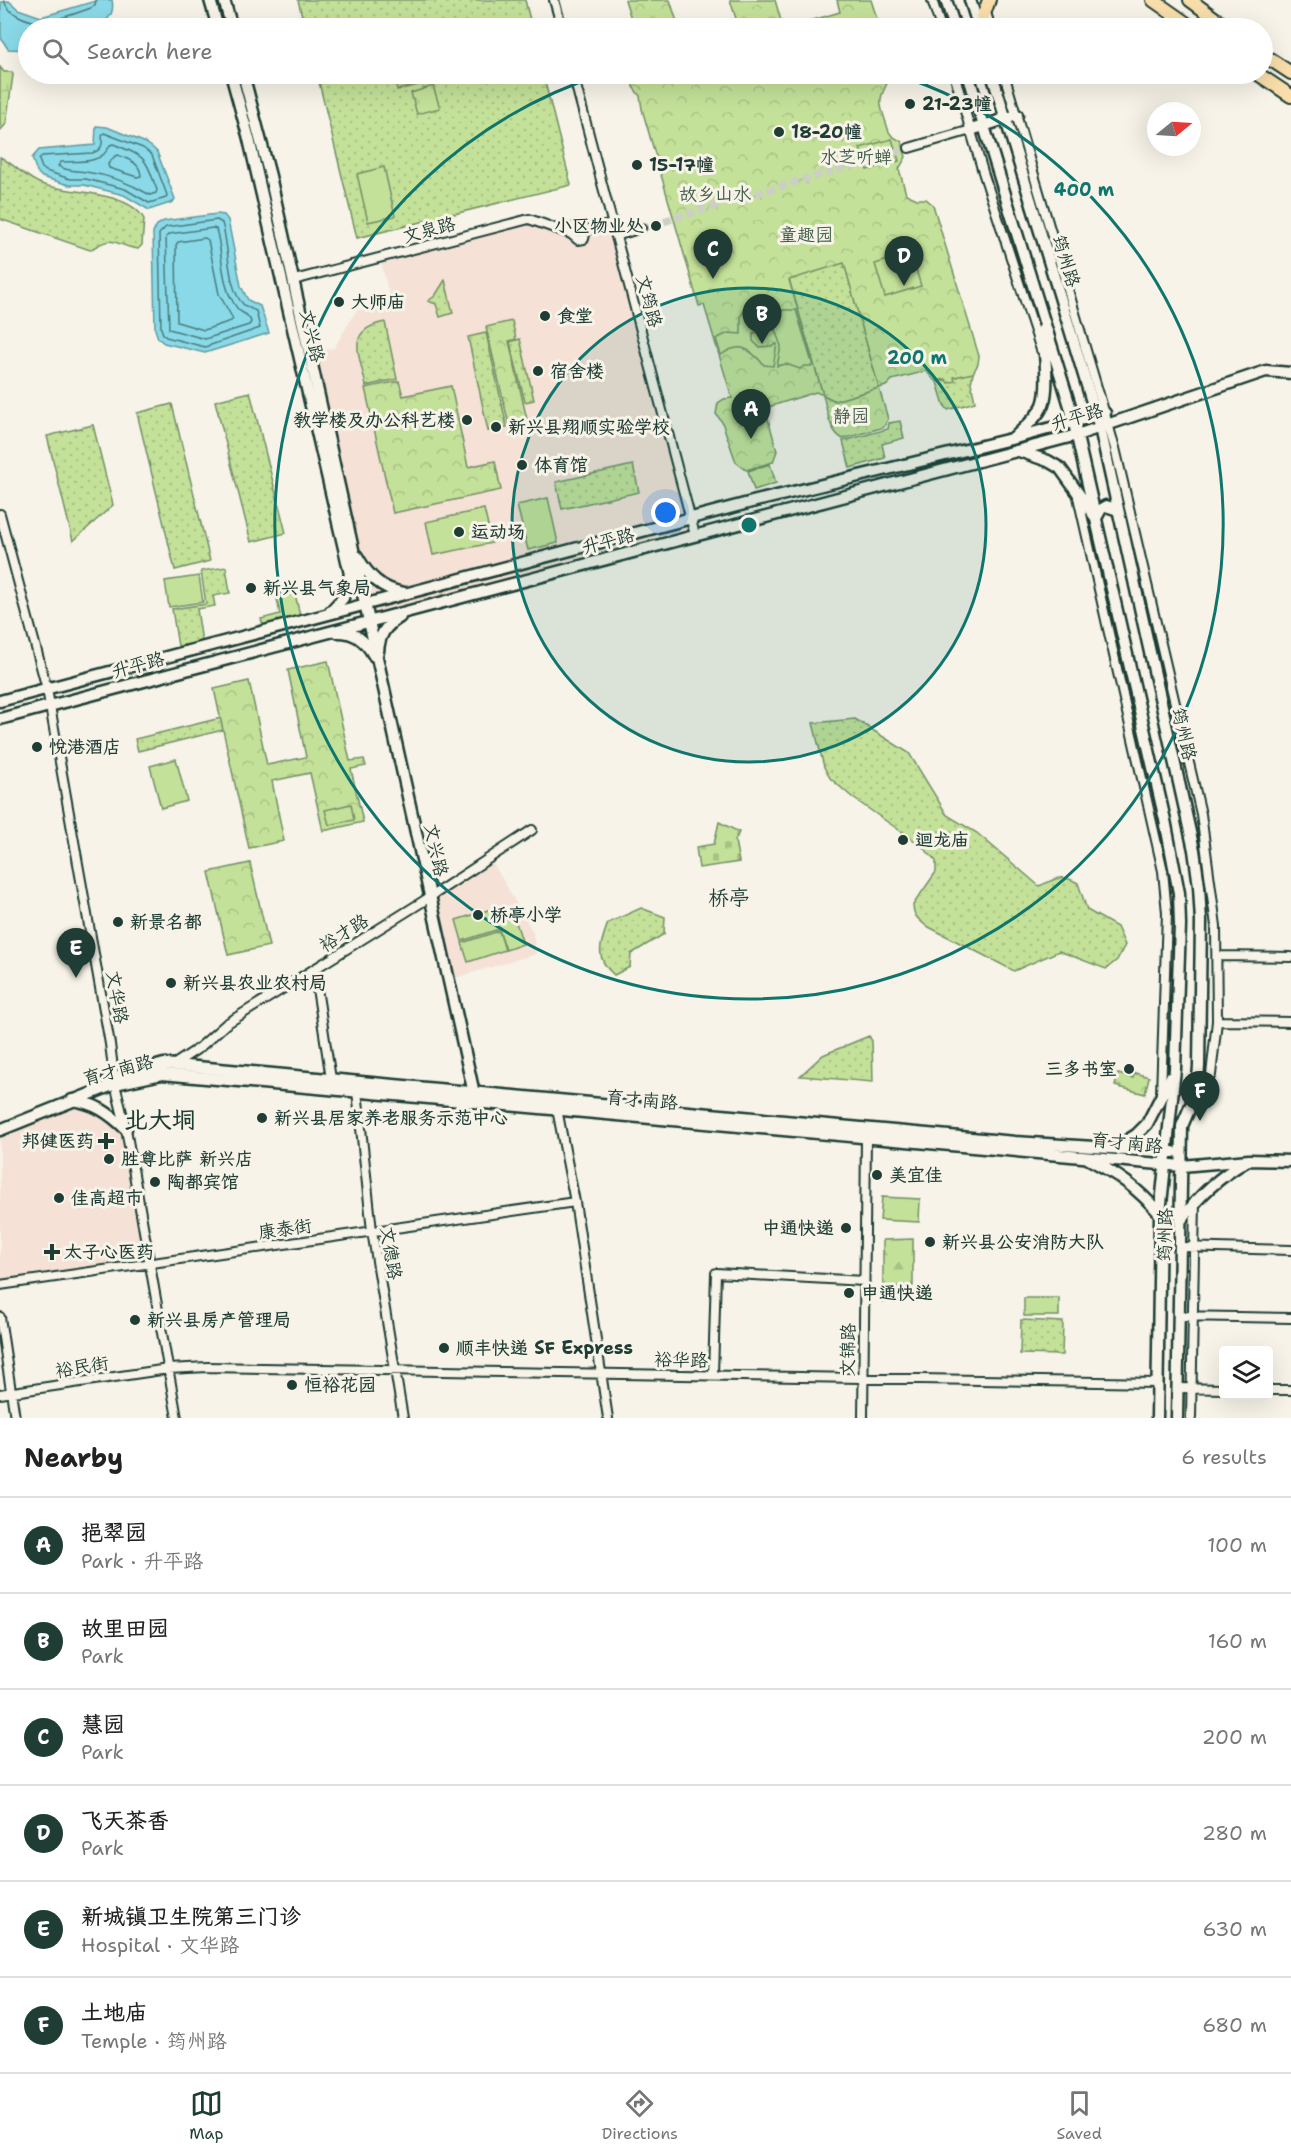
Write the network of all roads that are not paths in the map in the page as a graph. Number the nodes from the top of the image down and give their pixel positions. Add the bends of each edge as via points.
1 (210, 0) edge
2 (224, 0) edge
3 (554, 0) edge
4 (933, 0) edge
5 (946, 0) edge
6 (970, 0) edge
7 (1153, 0) edge
8 (1195, 4) edge
9 (215, 18) edge
10 (229, 18) edge
11 (559, 18) edge
12 (938, 18) edge
13 (952, 18) edge
14 (976, 18) edge
15 (1178, 18) edge
16 (1214, 18) edge
17 (1273, 61) edge
18 (1291, 73) edge
19 (234, 84) edge
20 (246, 84) edge
21 (576, 84) edge
22 (957, 84) edge
23 (971, 84) edge
24 (997, 84) edge
25 (1006, 84) edge
26 (1273, 84) edge
27 (1291, 96) edge
28 (1012, 117) junction
29 (984, 126) junction
30 (971, 130) junction
31 (909, 148) tunnel mouth
32 (613, 224) junction
33 (641, 228) tunnel mouth
34 (616, 236) junction
35 (294, 280) junction
36 (1043, 316) junction
37 (1044, 357) junction
38 (307, 364) junction
39 (1291, 373) edge
40 (1100, 414) junction
41 (1074, 422) junction
42 (1104, 427) junction
43 (1077, 435) junction
44 (1015, 438) junction
45 (1019, 451) junction
46 (1077, 493) junction
47 (1118, 510) junction
48 (0, 514) edge
49 (1096, 518) junction
50 (691, 519) junction
51 (695, 536) junction
52 (353, 548) junction
53 (350, 574) junction
54 (407, 594) junction
55 (365, 605) junction
56 (408, 611) junction
57 (325, 615) junction
58 (369, 622) junction
59 (325, 633) junction
60 (378, 661) junction
61 (47, 689) junction
62 (0, 701) edge
63 (50, 706) junction
64 (0, 719) edge
65 (532, 830) dead end
66 (430, 897) junction
67 (1217, 956) junction
68 (1291, 957) edge
69 (314, 969) junction
70 (1216, 1021) junction
71 (1291, 1022) edge
72 (173, 1065) junction
73 (1175, 1069) junction
74 (331, 1079) junction
75 (114, 1081) junction
76 (357, 1091) junction
77 (1197, 1091) junction
78 (475, 1097) junction
79 (1161, 1098) junction
80 (72, 1100) junction
81 (558, 1109) junction
82 (0, 1123) edge
83 (126, 1129) junction
84 (0, 1130) edge
85 (866, 1138) junction
86 (1115, 1148) junction
87 (1166, 1151) junction
88 (1182, 1152) junction
89 (1081, 1155) junction
90 (1249, 1160) junction
91 (1291, 1161) edge
92 (1165, 1164) junction
93 (1182, 1166) junction
94 (1195, 1201) junction
95 (574, 1202) junction
96 (1160, 1214) junction
97 (1182, 1219) junction
98 (372, 1231) junction
99 (1181, 1247) junction
100 (1194, 1248) junction
101 (1291, 1250) edge
102 (149, 1264) junction
103 (864, 1281) junction
104 (0, 1285) edge
105 (1180, 1316) junction
106 (0, 1317) edge
107 (1193, 1317) junction
108 (1291, 1318) edge
109 (168, 1369) junction
110 (395, 1370) junction
111 (601, 1374) junction
112 (713, 1375) junction
113 (862, 1378) junction
114 (1157, 1383) junction
115 (1178, 1388) junction
116 (1191, 1389) junction
117 (1219, 1389) edge
118 (1273, 1390) edge
119 (1291, 1390) edge
120 (11, 1392) junction
121 (0, 1394) edge
122 (15, 1418) edge
123 (177, 1418) edge
124 (403, 1418) edge
125 (608, 1418) edge
126 (863, 1418) edge
127 (1157, 1418) edge
128 (1177, 1418) edge
129 (1191, 1418) edge

1 - 9 street
2 - 10 street
3 - 11 street
4 - 12 street
5 - 13 street
6 - 14 street
7 - 15 main road
8 - 16 main road
17 - 18 main road
19 - 38 street, 文兴路
20 - 35 street, 文兴路
21 - 32 street, 文筠路
22 - 30 street
23 - 29 street, 筠州路
24 - 28 street, 筠州路
25 - 28 street
26 - 27 main road
28 - 29 street
28 - 40 street, 筠州路
29 - 30 street
29 - 36 street, 筠州路
30 - 31 street
30 - 37 street
32 - 34 street, 文筠路
32 - 35 street, 文泉路 via 586,231 581,240 529,219
33 - 34 street
34 - 50 street, 文筠路
35 - 38 street, 文兴路
36 - 37 street
36 - 41 street, 筠州路
37 - 44 street via 1046,393 1042,406
38 - 52 street, 文兴路
38 - 53 street, 文兴路
39 - 42 street, 升平路 via 1266,371
40 - 41 street, 升平路
40 - 42 street, 筠州路
41 - 43 street, 筠州路
41 - 44 street, 升平路
42 - 43 street, 升平路
42 - 47 street, 筠州路
42 - 67 street via 1129,501 1201,814
43 - 45 street, 升平路
43 - 49 street, 筠州路
44 - 50 street, 升平路
45 - 46 street via 1060,468
45 - 51 street, 升平路
46 - 49 street
46 - 79 street via 1163,871 1167,913
47 - 49 street via 1106,506
47 - 77 street, 筠州路 via 1199,886
48 - 61 street, 文华路
49 - 73 street, 筠州路 via 1179,893
50 - 51 street, 文筠路
50 - 54 street, 升平路
51 - 56 street, 升平路
52 - 54 street via 380,585
52 - 55 street, 文兴路
53 - 55 street, 文兴路
53 - 57 street via 343,598
54 - 55 street, 升平路
55 - 57 street, 升平路
55 - 58 street, 文兴路
56 - 58 street, 升平路
56 - 60 street via 387,624 381,634
57 - 61 street, 升平路
58 - 59 street, 升平路
58 - 60 street, 文兴路
59 - 60 street via 345,632 363,640
59 - 63 street, 升平路
60 - 66 street, 文兴路
61 - 62 street, 升平路
61 - 63 street, 文华路
63 - 64 street, 升平路
63 - 75 street, 文华路
65 - 66 street, 裕才路
66 - 69 street, 裕才路
66 - 78 street, 文兴路
67 - 68 street
67 - 70 street
69 - 72 street, 裕才路 via 226,1024
69 - 74 street
70 - 71 street
70 - 77 street via 1211,1075
72 - 74 street, 育才南路
72 - 75 street, 育才南路 via 164,1064
73 - 79 street
73 - 87 street, 筠州路
74 - 78 street, 育才南路
75 - 76 street, 育才南路 via 162,1074
75 - 80 street, 育才南路
75 - 82 street, 育才南路
75 - 83 street, 文华路
76 - 78 street, 育才南路
76 - 98 street, 文德路
77 - 88 street, 筠州路 via 1182,1126
78 - 81 street, 育才南路
78 - 86 street, 育才南路
79 - 86 street via 1147,1124
80 - 83 street via 95,1105
80 - 84 street, 育才南路
81 - 85 street, 育才南路
81 - 95 street
83 - 102 street, 文华路
85 - 89 street, 育才南路
85 - 103 street, 文锦路
86 - 87 street, 育才南路
87 - 88 street, 育才南路
87 - 92 street, 筠州路
88 - 93 street, 筠州路
89 - 92 street, 育才南路
89 - 96 street via 1117,1174
90 - 91 street, 育才南路
90 - 93 street, 育才南路
90 - 94 street via 1223,1175
92 - 93 street, 育才南路
92 - 96 street, 筠州路
93 - 97 street, 筠州路
94 - 97 street
94 - 100 street
95 - 98 street, 康泰街
95 - 111 street
96 - 97 street via 1172,1208
96 - 114 street, 筠州路
97 - 99 street, 筠州路
98 - 102 street, 康泰街
98 - 110 street, 文德路
99 - 100 street
99 - 105 street, 筠州路
100 - 101 street
100 - 107 street
102 - 104 street, 康泰街
102 - 109 street, 文华路
103 - 112 street via 716,1273
103 - 113 street, 文锦路
105 - 107 street
105 - 115 street, 筠州路
106 - 120 street
107 - 108 street
107 - 116 street
109 - 110 street, 裕华路
109 - 120 street, 裕民街
109 - 123 street, 文华路
110 - 111 street, 裕华路
110 - 124 street, 文德路
111 - 112 street, 裕华路
111 - 125 street
112 - 113 street, 裕华路
113 - 114 street, 裕华路
113 - 126 street, 文锦路
114 - 127 street, 筠州路
115 - 116 street
115 - 128 street, 筠州路
116 - 117 street
116 - 129 street
118 - 119 street
120 - 121 street, 裕民街
120 - 122 street

